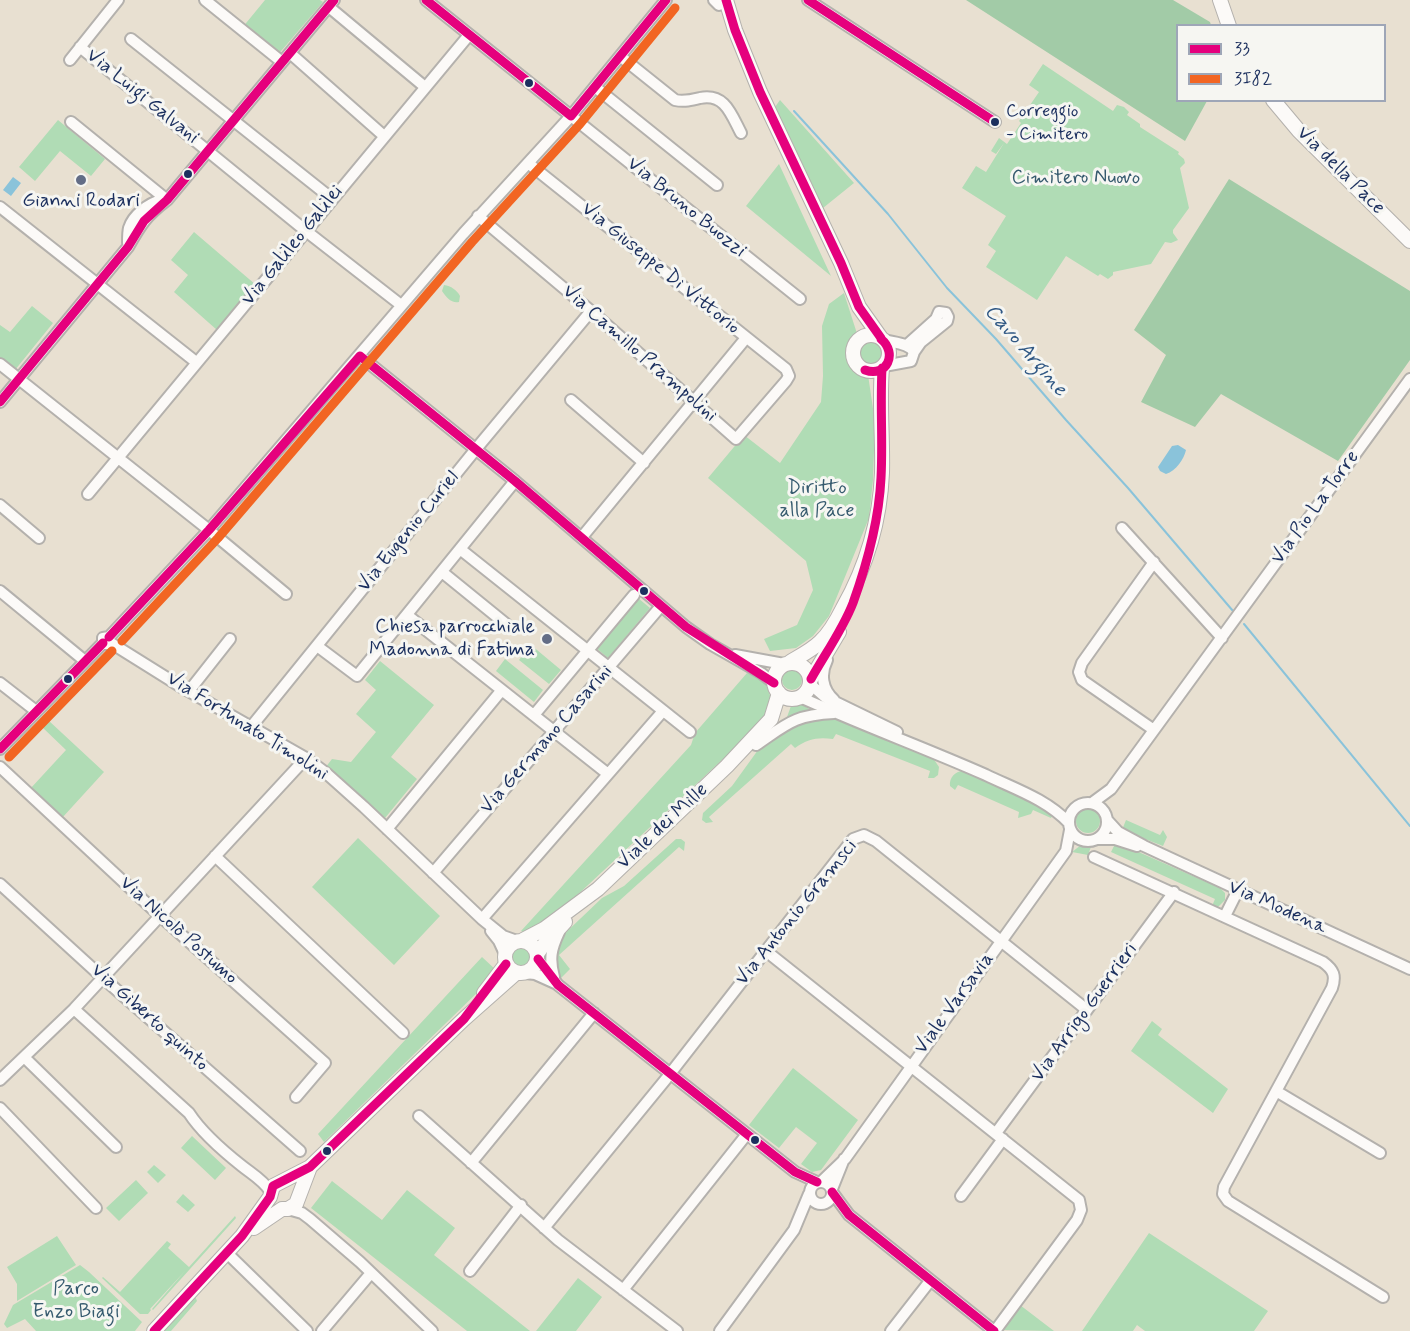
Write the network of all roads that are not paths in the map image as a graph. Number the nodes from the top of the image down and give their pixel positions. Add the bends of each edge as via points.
1 (118, 0) edge
2 (205, 0) edge
3 (426, 0) edge
4 (666, 0) edge
5 (808, 0) edge
6 (1220, 0) edge
7 (720, 1) edge
8 (331, 2) edge
9 (1228, 24) edge
10 (469, 34) junction
11 (131, 39) dead end
12 (80, 47) junction
13 (290, 53) junction
14 (620, 56) junction
15 (70, 60) dead end
16 (282, 62) junction
17 (425, 87) junction
18 (595, 87) junction
19 (1275, 102) edge
20 (571, 116) junction
21 (234, 121) junction
22 (71, 122) dead end
23 (995, 122) dead end
24 (741, 133) dead end
25 (384, 136) junction
26 (209, 151) junction
27 (528, 163) junction
28 (717, 185) dead end
29 (332, 198) junction
30 (167, 200) junction
31 (0, 207) edge
32 (478, 216) junction
33 (306, 231) junction
34 (1410, 240) edge
35 (98, 283) junction
36 (800, 299) dead end
37 (401, 304) junction
38 (860, 307) junction
39 (591, 311) junction
40 (746, 338) junction
41 (883, 339) junction
42 (857, 341) junction
43 (360, 356) junction
44 (196, 362) junction
45 (0, 364) edge
46 (883, 367) junction
47 (861, 369) junction
48 (789, 376) joint
49 (19, 379) junction
50 (1410, 379) edge
51 (572, 400) dead end
52 (695, 401) junction
53 (0, 402) edge
54 (880, 404) junction
55 (476, 449) junction
56 (118, 458) junction
57 (644, 463) junction
58 (515, 481) junction
59 (88, 494) dead end
60 (0, 505) edge
61 (1122, 528) dead end
62 (209, 530) junction
63 (582, 537) junction
64 (39, 538) dead end
65 (460, 549) junction
66 (1154, 562) junction
67 (441, 572) junction
68 (857, 582) junction
69 (0, 591) edge
70 (286, 594) dead end
71 (634, 595) dead end
72 (661, 606) junction
73 (407, 615) junction
74 (506, 624) dead end
75 (840, 630) junction
76 (1222, 638) junction
77 (230, 639) dead end
78 (107, 641) junction
79 (316, 646) junction
80 (588, 650) junction
81 (729, 654) junction
82 (85, 661) junction
83 (787, 663) junction
84 (610, 667) junction
85 (810, 682) junction
86 (0, 683) edge
87 (776, 688) junction
88 (189, 691) junction
89 (501, 691) junction
90 (797, 698) junction
91 (838, 709) junction
92 (36, 711) junction
93 (663, 711) junction
94 (534, 715) junction
95 (251, 727) junction
96 (1154, 730) junction
97 (555, 731) junction
98 (690, 732) dead end
99 (756, 745) junction
100 (0, 749) edge
101 (306, 758) junction
102 (727, 766) junction
103 (0, 767) edge
104 (608, 774) junction
105 (1111, 789) junction
106 (1092, 803) junction
107 (1048, 804) junction
108 (1076, 807) junction
109 (1106, 818) junction
110 (1070, 827) junction
111 (387, 828) junction
112 (1098, 839) junction
113 (1083, 841) junction
114 (1144, 846) junction
115 (1066, 850) junction
116 (215, 856) junction
117 (1094, 857) dead end
118 (433, 873) junction
119 (0, 884) edge
120 (598, 889) junction
121 (1238, 890) junction
122 (1174, 892) junction
123 (160, 915) junction
124 (1226, 916) junction
125 (482, 919) junction
126 (564, 922) junction
127 (520, 941) junction
128 (1000, 942) junction
129 (766, 951) junction
130 (538, 957) junction
131 (513, 966) junction
132 (1410, 969) edge
133 (103, 978) junction
134 (556, 983) junction
135 (74, 1009) junction
136 (1088, 1010) junction
137 (594, 1013) junction
138 (403, 1033) dead end
139 (24, 1057) junction
140 (910, 1066) junction
141 (670, 1073) junction
142 (0, 1080) edge
143 (1276, 1091) junction
144 (296, 1097) dead end
145 (0, 1108) edge
146 (419, 1116) dead end
147 (747, 1134) junction
148 (999, 1136) junction
149 (116, 1147) dead end
150 (300, 1151) dead end
151 (1380, 1153) dead end
152 (844, 1159) junction
153 (471, 1163) junction
154 (310, 1167) junction
155 (795, 1172) junction
156 (285, 1180) junction
157 (819, 1182) junction
158 (832, 1190) junction
159 (810, 1193) junction
160 (270, 1194) junction
161 (961, 1196) dead end
162 (292, 1203) junction
163 (823, 1204) junction
164 (521, 1205) junction
165 (96, 1208) dead end
166 (849, 1215) junction
167 (798, 1223) junction
168 (544, 1228) junction
169 (242, 1236) junction
170 (226, 1253) junction
171 (470, 1271) dead end
172 (371, 1273) junction
173 (930, 1281) junction
174 (623, 1290) junction
175 (1383, 1297) dead end
176 (722, 1330) edge
177 (154, 1331) edge
178 (308, 1331) edge
179 (322, 1331) edge
180 (432, 1331) edge
181 (676, 1331) edge
182 (891, 1331) edge
183 (994, 1331) edge

1 - 12 street
2 - 16 street
3 - 10 street, Via Bruno Buozzi
4 - 14 street
5 - 23 street
6 - 9 main road
7 - 38 main road
8 - 13 street
8 - 17 street
10 - 17 street, Via Galileo Galilei
10 - 20 street, Via Bruno Buozzi
11 - 21 street
12 - 15 street
12 - 26 street, Via Luigi Galvani
13 - 16 street
13 - 25 street
14 - 18 street
14 - 24 street via 675,100 722,100
16 - 21 street
17 - 25 street, Via Galileo Galilei
18 - 20 street
18 - 28 street
19 - 34 main road, Via della Pace
20 - 27 street
20 - 36 street, Via Bruno Buozzi
21 - 26 street
21 - 29 street
22 - 30 street
25 - 29 street, Via Galileo Galilei
26 - 30 street
26 - 33 street, Via Luigi Galvani
27 - 32 street
27 - 40 street, Via Giuseppe Di Vittorio
29 - 33 street, Via Galileo Galilei
30 - 35 street via 146,206 135,219 129,228 128,247
31 - 35 street
32 - 37 street
32 - 39 street, Via Camillo Prampolini
33 - 37 street, Via Luigi Galvani
33 - 44 street, Via Galileo Galilei
35 - 44 street
35 - 49 street
37 - 43 street
38 - 41 main road
38 - 42 main road
39 - 52 street, Via Camillo Prampolini
39 - 55 street, Via Eugenio Curiel
40 - 48 street, Via Giuseppe Di Vittorio via 786,369
40 - 52 street
41 - 42 main road via 869,335
41 - 46 main road via 890,354
41 - 46 street via 911,349 911,361
42 - 47 main road via 853,357
43 - 55 street
43 - 62 street
44 - 56 street, Via Galileo Galilei
45 - 49 street
46 - 47 main road via 870,372
46 - 54 main road
47 - 54 main road
48 - 52 street, Via Camillo Prampolini via 736,439
49 - 53 street
49 - 56 street
50 - 76 street, Via Pio La Torre
51 - 57 street
52 - 57 street
54 - 68 main road via 880,494 870,545
55 - 58 street
55 - 79 street, Via Eugenio Curiel
56 - 59 street, Via Galileo Galilei
56 - 62 street
57 - 63 street
58 - 63 street
58 - 65 street
60 - 64 street
61 - 66 street
62 - 70 street
62 - 78 street
63 - 72 street
65 - 67 street
65 - 80 street
66 - 76 street
66 - 96 street via 1079,672 1082,680
67 - 73 street
67 - 74 street
68 - 75 main road, Viale dei Mille via 853,603
68 - 83 main road via 825,637
69 - 82 street
71 - 80 street
72 - 81 street
72 - 84 street, Via Germano Casarini
73 - 79 street via 357,675
73 - 89 street
75 - 85 main road, Viale dei Mille
75 - 91 street via 823,673
76 - 96 street, Via Pio La Torre
77 - 88 street
78 - 82 street
78 - 88 street, Via Fortunato Timolini
79 - 95 street, Via Eugenio Curiel
80 - 84 street
80 - 94 street
81 - 83 street
81 - 87 street via 761,673
82 - 92 street
83 - 85 main road via 796,662 806,668
83 - 87 main road, Viale dei Mille via 776,672
84 - 93 street
84 - 97 street, Via Germano Casarini
85 - 90 main road, Viale dei Mille via 808,690
85 - 91 street
86 - 92 street
87 - 90 main road via 783,697
87 - 102 main road, Viale dei Mille via 774,714 769,723
88 - 95 street, Via Fortunato Timolini
89 - 94 street
89 - 111 street
90 - 91 street
90 - 99 main road, Viale dei Mille
91 - 99 street, Viale dei Mille via 795,719
91 - 107 street via 892,729 912,742
92 - 100 street
93 - 98 street
93 - 104 street
94 - 97 street
95 - 101 street, Via Fortunato Timolini
96 - 105 street, Via Pio La Torre
97 - 104 street
97 - 118 street, Via Germano Casarini
99 - 102 main road, Viale dei Mille
101 - 111 street, Via Fortunato Timolini
101 - 116 street
102 - 120 main road, Viale dei Mille
103 - 123 street, Via Nicolò Postumo
104 - 125 street
105 - 106 street, Via Pio La Torre
105 - 109 street, Via Pio La Torre
106 - 108 street
106 - 109 street via 1100,807
107 - 108 street
107 - 110 street
108 - 110 street
109 - 112 street via 1106,829
109 - 114 street, Via Modena via 1118,832
110 - 113 street
110 - 115 street, Viale Varsavia
111 - 118 street, Via Fortunato Timolini
112 - 113 street
112 - 114 street, Via Modena
113 - 115 street, Viale Varsavia
114 - 121 street, Via Modena
115 - 128 street, Viale Varsavia
116 - 123 street
116 - 138 street
117 - 122 street
118 - 125 street, Via Fortunato Timolini
119 - 133 street, Via Giberto quinto
120 - 126 main road, Viale dei Mille
120 - 127 main road, Viale dei Mille via 544,929
121 - 124 street
121 - 132 street, Via Modena
122 - 124 street
122 - 136 street, Via Arrigo Guerrieri
123 - 133 street
123 - 144 street, Via Nicolò Postumo via 325,1064
124 - 143 street via 1323,962 1334,974 1332,988
125 - 127 street, Via Fortunato Timolini via 503,936
125 - 131 street, Via Fortunato Timolini
126 - 130 main road, Viale dei Mille
126 - 134 street via 550,957
127 - 130 main road via 532,945
127 - 131 main road, Viale dei Mille via 509,946
128 - 129 street, Via Antonio Gramsci via 864,835 853,838
128 - 136 street
128 - 140 street, Viale Varsavia
129 - 140 street
129 - 141 street, Via Antonio Gramsci
130 - 131 main road, Viale dei Mille via 533,968
130 - 134 street
131 - 134 street
131 - 154 main road, Viale dei Mille via 464,1019
133 - 135 street
133 - 150 street, Via Giberto quinto
134 - 137 street
135 - 139 street
135 - 160 street via 262,1181
136 - 148 street, Via Arrigo Guerrieri
137 - 141 street
137 - 153 street
139 - 142 street
139 - 149 street
140 - 148 street
140 - 152 street, Viale Varsavia
141 - 147 street
141 - 168 street, Via Antonio Gramsci
143 - 151 street
143 - 175 street via 1224,1187 1223,1197
145 - 165 street
146 - 153 street
147 - 155 street
147 - 174 street
148 - 161 street, Via Arrigo Guerrieri
148 - 183 street via 1082,1205 1077,1220
152 - 157 street, Viale Varsavia
152 - 158 street, Viale Varsavia
153 - 164 street
154 - 156 main road, Viale dei Mille
154 - 162 main road, Viale dei Mille
155 - 157 street
155 - 159 street
156 - 160 main road, Viale dei Mille via 276,1182
156 - 162 main road via 294,1183
157 - 158 street via 827,1183
157 - 159 street, Viale Varsavia
158 - 163 street, Viale Varsavia via 830,1201
158 - 166 street
159 - 163 street via 812,1201
159 - 167 street, Viale Varsavia
160 - 162 main road via 274,1205
160 - 169 main road, Viale dei Mille
162 - 169 main road, Viale dei Mille
162 - 172 street
163 - 166 street
163 - 167 street, Viale Varsavia
164 - 168 street
164 - 171 street
166 - 173 street
167 - 176 street, Viale Varsavia
168 - 174 street
169 - 170 main road, Viale dei Mille
170 - 177 main road, Viale dei Mille
170 - 178 street
172 - 179 street
172 - 180 street
173 - 182 street
173 - 183 street
174 - 181 street

